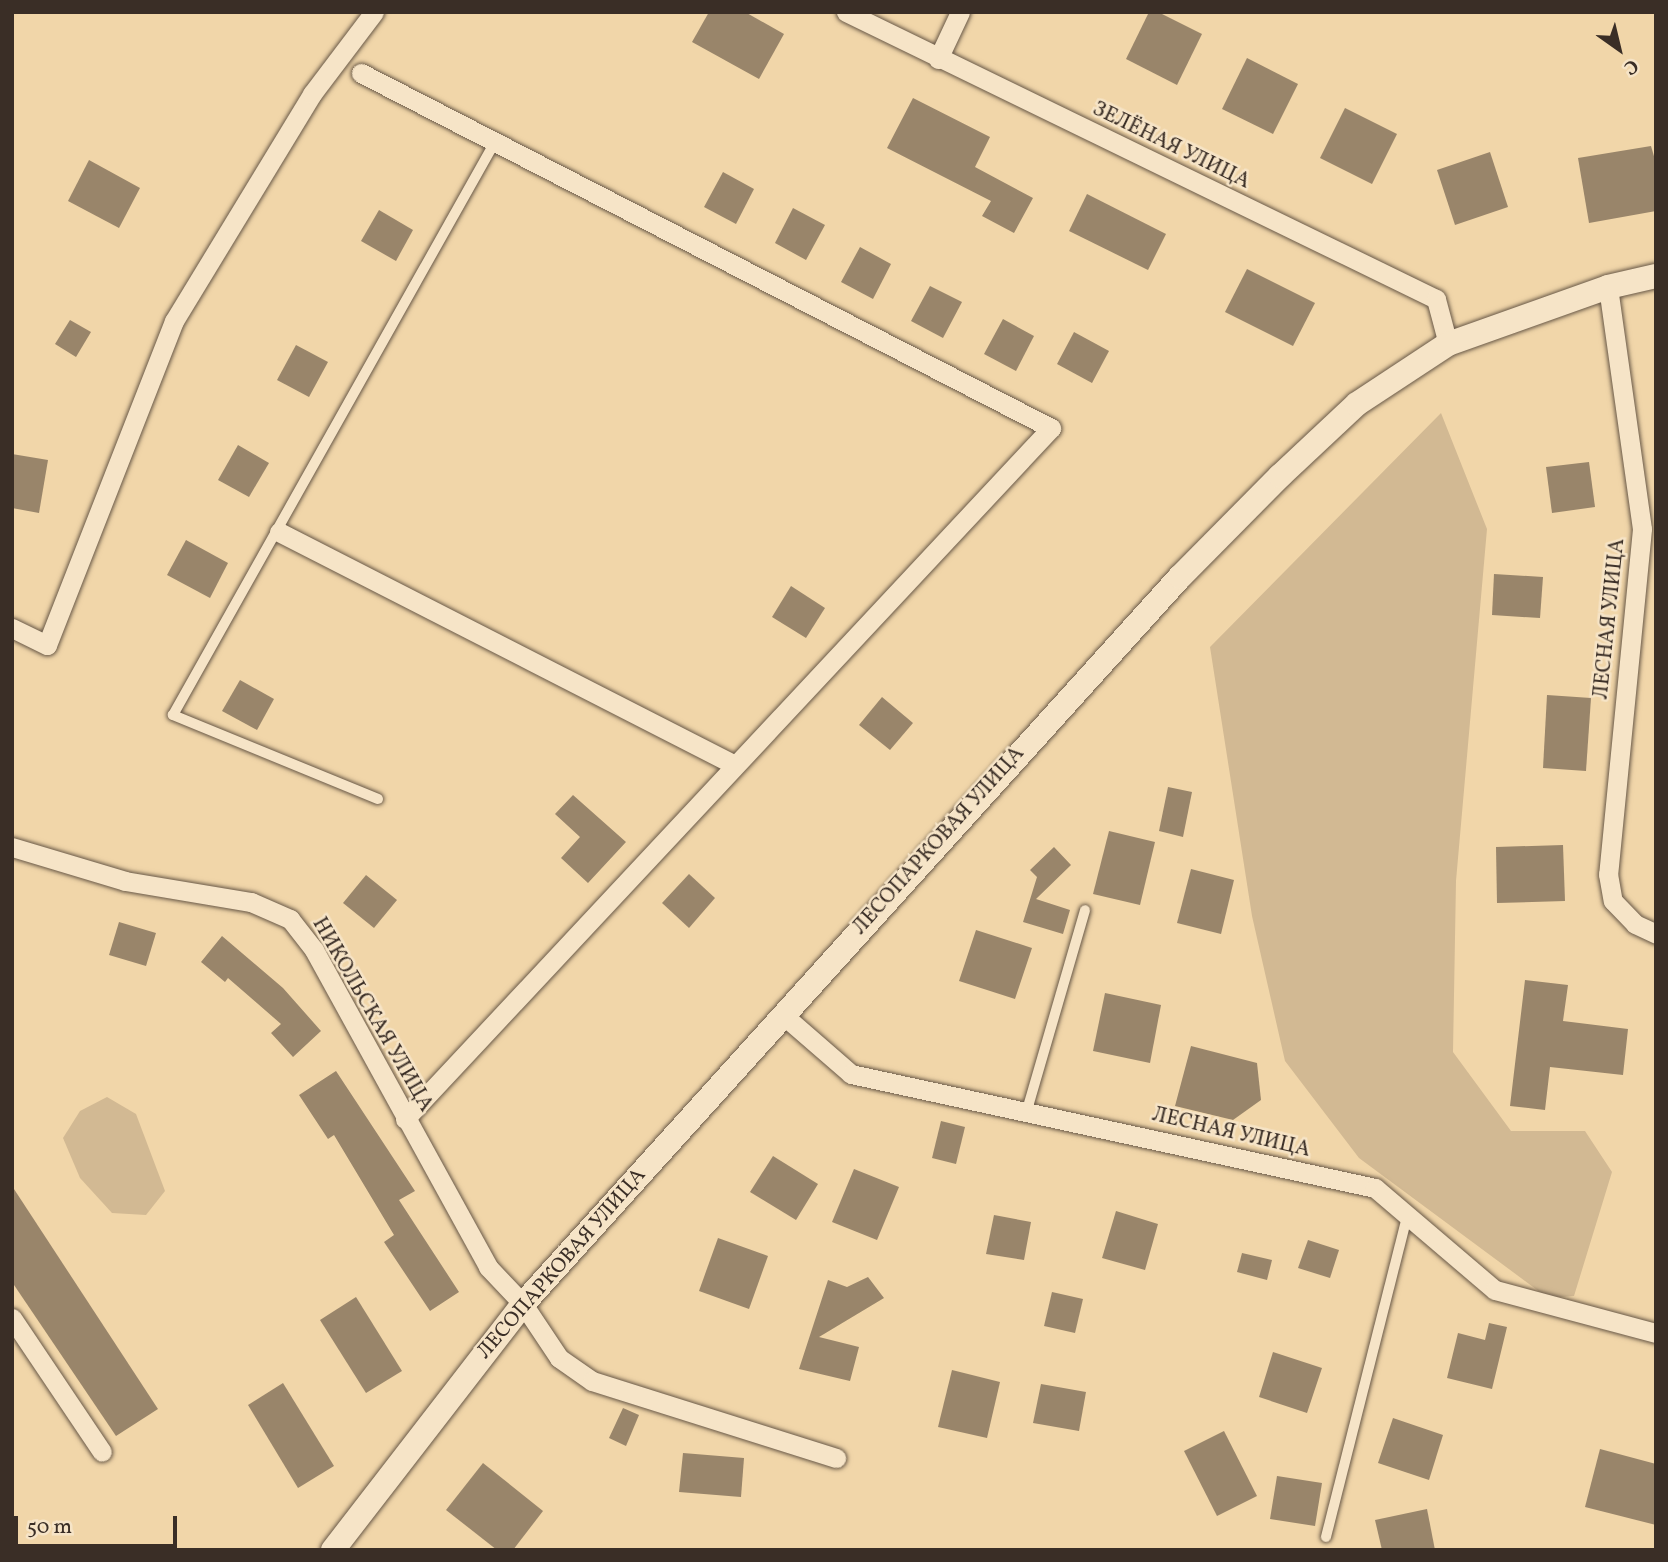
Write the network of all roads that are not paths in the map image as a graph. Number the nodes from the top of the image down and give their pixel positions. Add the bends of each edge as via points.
1 (374, 12) edge
2 (846, 12) edge
3 (960, 12) edge
4 (938, 59) junction
5 (360, 73) dead end
6 (495, 142) junction
7 (1656, 275) edge
8 (1608, 287) junction
9 (1447, 344) junction
10 (279, 532) junction
11 (12, 628) edge
12 (736, 765) junction
13 (378, 799) dead end
14 (12, 847) edge
15 (1085, 910) dead end
16 (1656, 934) edge
17 (782, 1014) junction
18 (1027, 1110) junction
19 (405, 1119) junction
20 (1407, 1216) junction
21 (523, 1304) junction
22 (12, 1318) edge
23 (1656, 1333) edge
24 (102, 1452) dead end
25 (836, 1458) dead end
26 (1326, 1537) dead end
27 (332, 1550) edge

1 - 11 street via 312,93 174,321 47,645
2 - 4 street, ЗЕЛЁНАЯ УЛИЦА
3 - 4 street
4 - 9 street, ЗЕЛЁНАЯ УЛИЦА via 1436,299
5 - 6 street
6 - 10 lane
6 - 12 street via 1051,428
7 - 8 street, ЛЕСОПАРКОВАЯ УЛИЦА
8 - 9 street, ЛЕСОПАРКОВАЯ УЛИЦА
8 - 16 street, ЛЕСНАЯ УЛИЦА via 1642,529 1608,874 1613,901 1635,925
9 - 17 street, ЛЕСОПАРКОВАЯ УЛИЦА via 1357,404 1271,485 1180,577
10 - 12 street
10 - 13 lane via 173,715
12 - 19 street
14 - 19 street, НИКОЛЬСКАЯ УЛИЦА via 125,881 251,902 290,919 314,950
15 - 18 lane
17 - 18 street, ЛЕСНАЯ УЛИЦА via 851,1074
17 - 21 street, ЛЕСОПАРКОВАЯ УЛИЦА
18 - 20 street, ЛЕСНАЯ УЛИЦА via 1375,1188
19 - 21 street, НИКОЛЬСКАЯ УЛИЦА via 488,1267
20 - 23 street, ЛЕСНАЯ УЛИЦА via 1495,1290
20 - 26 lane
21 - 25 street, НИКОЛЬСКАЯ УЛИЦА via 559,1358 592,1381
21 - 27 street, ЛЕСОПАРКОВАЯ УЛИЦА
22 - 24 street

